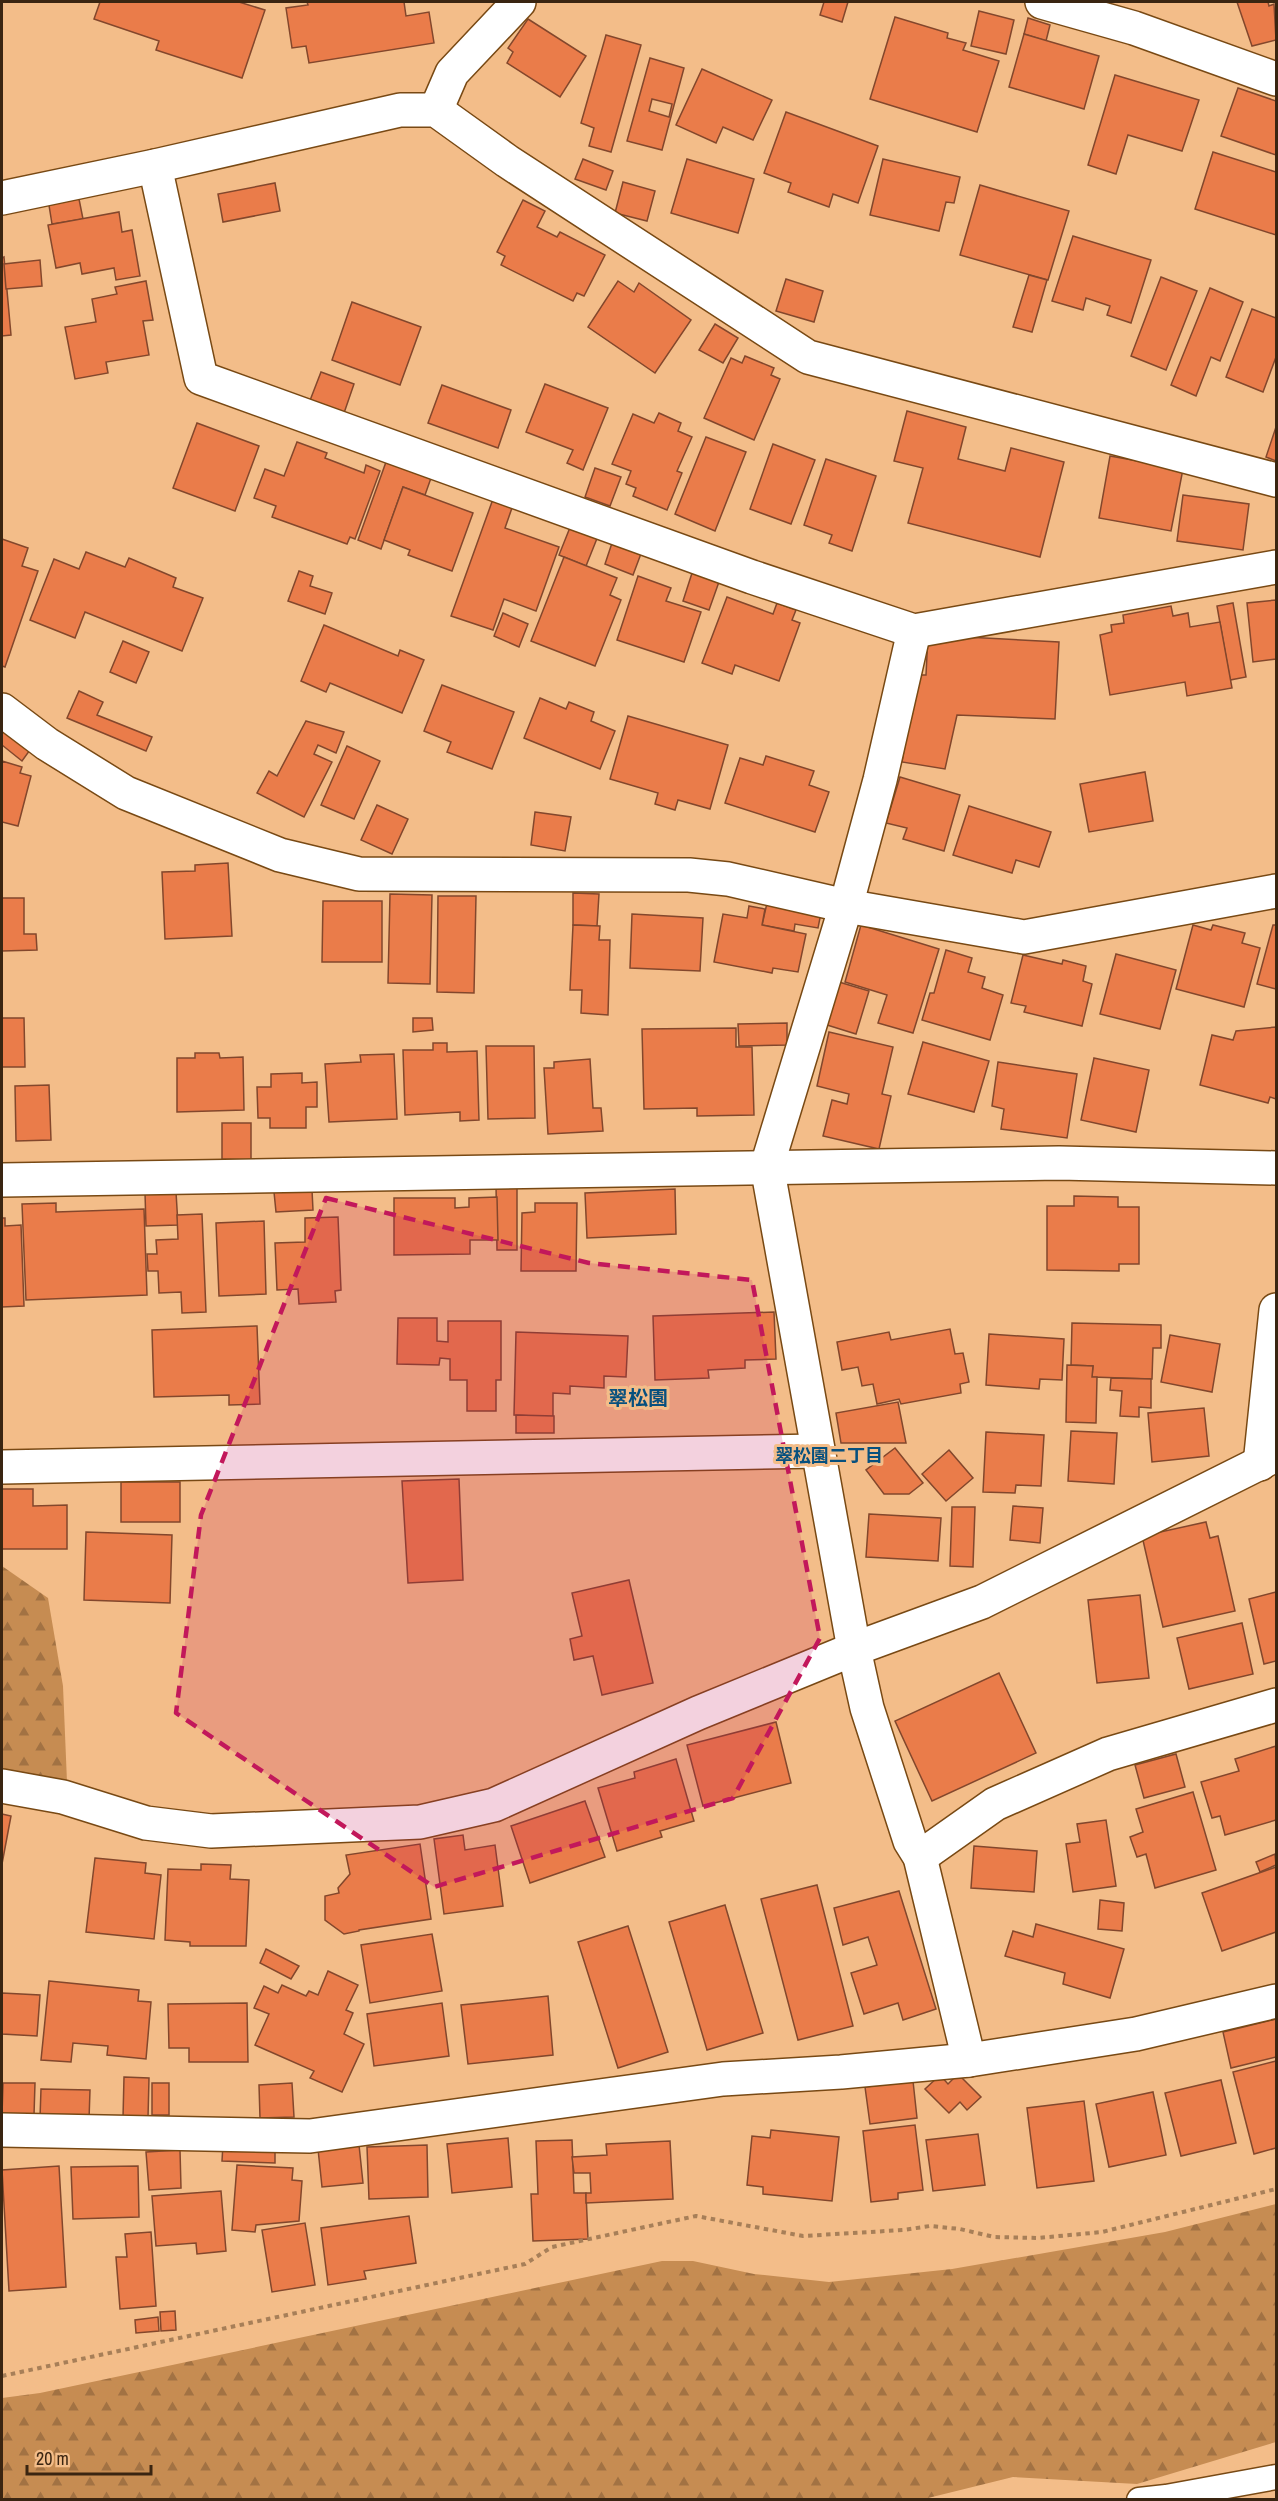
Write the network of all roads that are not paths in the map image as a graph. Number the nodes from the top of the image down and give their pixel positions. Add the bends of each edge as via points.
1 (519, 2) edge
2 (1042, 2) edge
3 (1276, 80) edge
4 (436, 110) junction
5 (155, 166) junction
6 (2, 198) edge
7 (1276, 480) edge
8 (1276, 567) edge
9 (914, 630) junction
10 (2, 710) edge
11 (1276, 891) edge
12 (846, 906) junction
13 (767, 1166) junction
14 (1276, 1168) edge
15 (2, 1180) edge
16 (1276, 1310) edge
17 (818, 1451) junction
18 (1268, 1460) edge
19 (2, 1467) edge
20 (854, 1649) junction
21 (1276, 1705) edge
22 (2, 1786) edge
23 (920, 1857) junction
24 (1276, 2001) edge
25 (969, 2060) junction
26 (2, 2130) edge
27 (1276, 2477) edge
28 (1140, 2499) edge

1 - 4 street via 452,73
2 - 3 street via 1134,28
4 - 5 street via 400,110
4 - 7 street via 808,357
5 - 6 street
5 - 9 street via 201,378 752,577
8 - 9 street
9 - 12 street
10 - 12 street via 47,744 126,793 280,855 359,874 689,875 728,879
11 - 12 street via 1024,937
12 - 13 street
13 - 14 street via 1059,1163
13 - 15 street
13 - 17 street
16 - 18 street
17 - 19 street
17 - 20 street
18 - 20 street via 981,1602
20 - 22 street via 698,1713 494,1805 420,1822 211,1831 146,1822 63,1797
20 - 23 street via 867,1708 910,1841
21 - 23 street via 1108,1754 995,1804
23 - 25 street
24 - 25 street via 1136,2034
25 - 26 street via 723,2079 310,2136
27 - 28 lane

